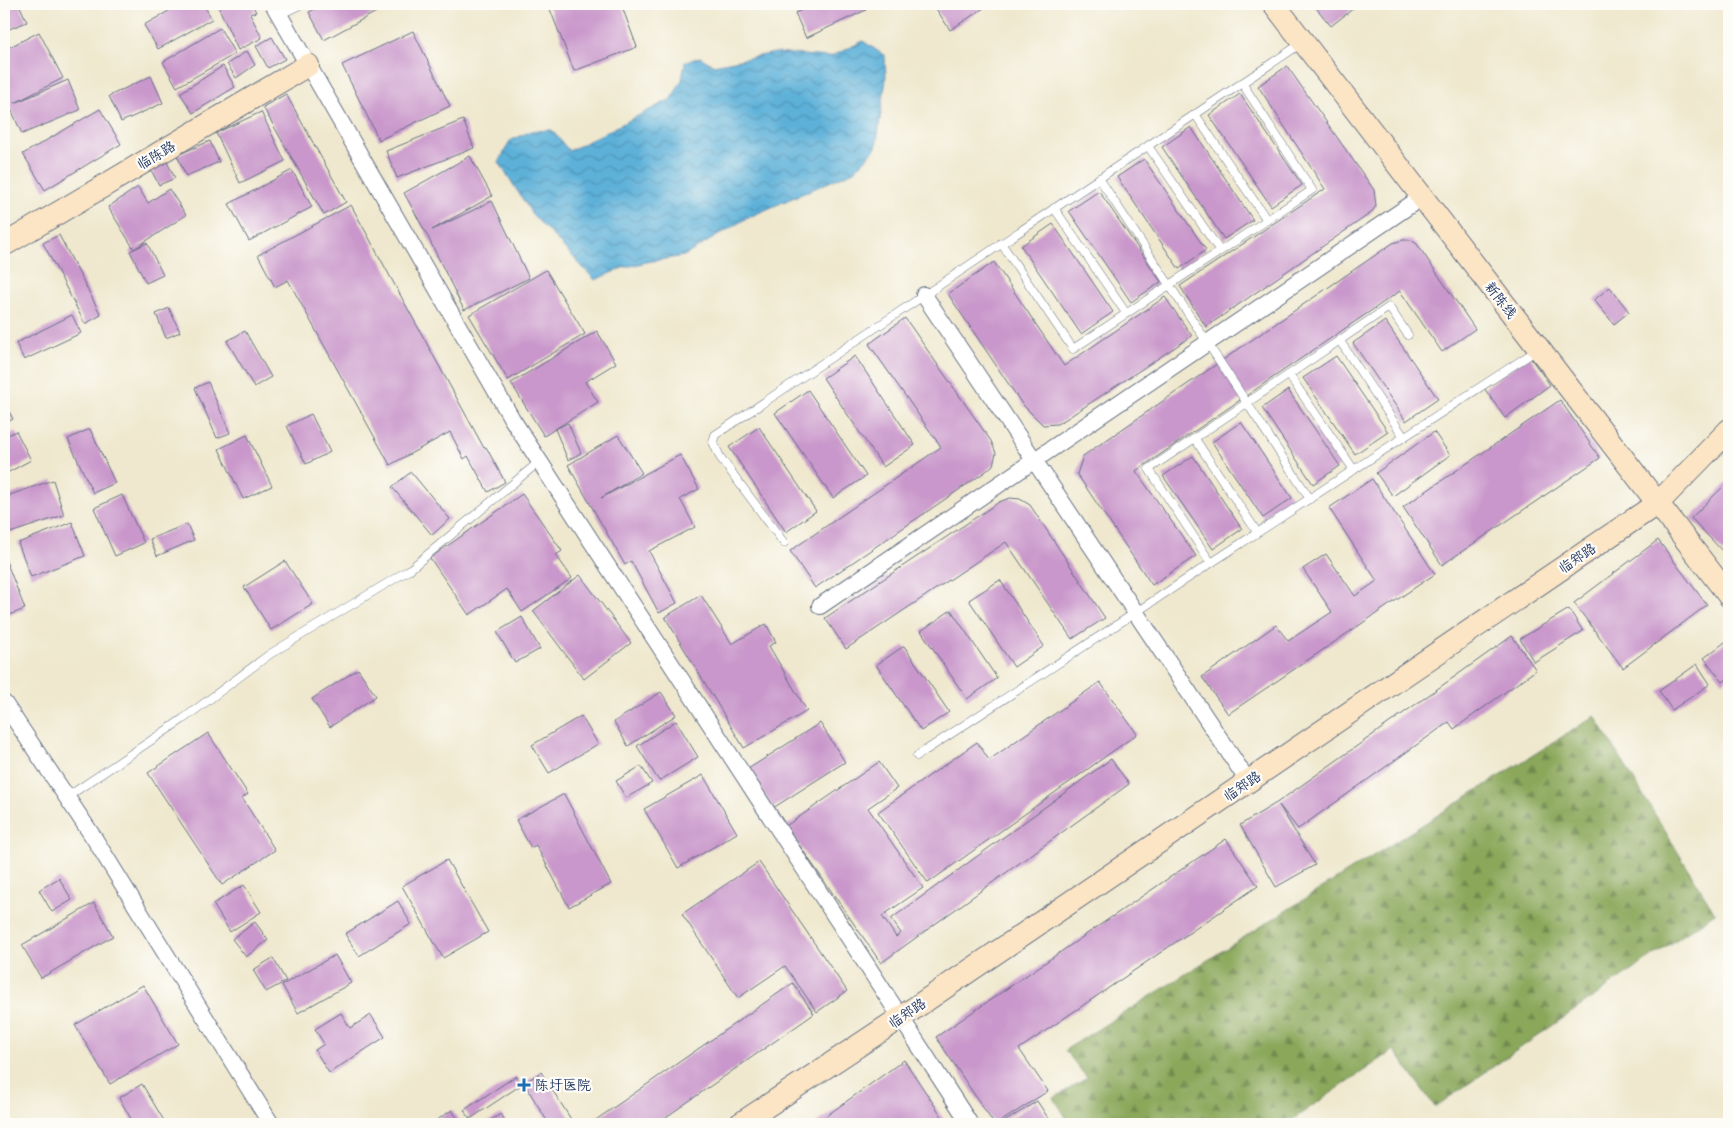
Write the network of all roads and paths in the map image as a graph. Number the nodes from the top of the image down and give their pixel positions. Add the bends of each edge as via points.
1 (302, 4) edge
2 (1274, 4) edge
3 (276, 9) edge
4 (1303, 42) junction
5 (308, 65) junction
6 (1242, 83) junction
7 (1195, 114) junction
8 (1148, 146) junction
9 (1099, 178) junction
10 (1422, 197) junction
11 (1054, 208) junction
12 (1267, 220) junction
13 (1001, 243) junction
14 (4, 245) edge
15 (1220, 251) junction
16 (1169, 285) junction
17 (924, 295) junction
18 (1126, 314) junction
19 (1408, 335) dead end
20 (1340, 341) junction
21 (1208, 343) junction
22 (1539, 349) junction
23 (1289, 375) junction
24 (1247, 404) junction
25 (1729, 430) edge
26 (1404, 437) junction
27 (1195, 439) junction
28 (540, 461) junction
29 (1035, 461) junction
30 (1354, 470) junction
31 (1310, 499) junction
32 (1658, 503) junction
33 (1257, 532) junction
34 (784, 543) dead end
35 (1211, 563) junction
36 (1729, 596) edge
37 (820, 606) dead end
38 (1135, 612) junction
39 (4, 703) edge
40 (917, 756) dead end
41 (1248, 781) junction
42 (67, 797) junction
43 (900, 1018) junction
44 (271, 1124) edge
45 (740, 1124) edge
46 (970, 1124) edge

1 - 3 lane
2 - 4 main road, 新陈线
3 - 5 street
4 - 6 lane
4 - 10 main road, 新陈线
5 - 14 main road, 临陈路
5 - 28 street
6 - 7 lane
6 - 12 lane via 1312,190
7 - 8 lane
7 - 12 lane
8 - 9 lane
8 - 15 lane
9 - 11 lane
9 - 16 lane
10 - 21 street
10 - 22 main road, 新陈线
11 - 13 lane
11 - 18 lane
12 - 15 lane
13 - 17 lane
13 - 18 lane via 1073,349
15 - 16 lane
16 - 18 lane
16 - 21 lane
17 - 29 street
17 - 34 lane via 715,434 713,442 720,456
19 - 20 lane via 1389,308
20 - 23 lane
20 - 26 lane
21 - 24 lane
21 - 29 street
22 - 26 lane
22 - 32 main road, 新陈线
23 - 24 lane
23 - 30 lane
24 - 27 lane
24 - 31 lane
25 - 32 main road, 临郑路
26 - 30 lane
27 - 33 lane
27 - 35 lane via 1149,470
28 - 42 lane via 409,570 270,654 184,719
28 - 43 street
29 - 37 street
29 - 38 street
30 - 31 lane
31 - 33 lane
32 - 36 main road, 新陈线
32 - 41 main road, 临郑路
33 - 35 lane
35 - 38 lane
38 - 40 lane
38 - 41 street
39 - 42 street
41 - 43 main road, 临郑路
42 - 44 street
43 - 45 main road, 临郑路
43 - 46 street

